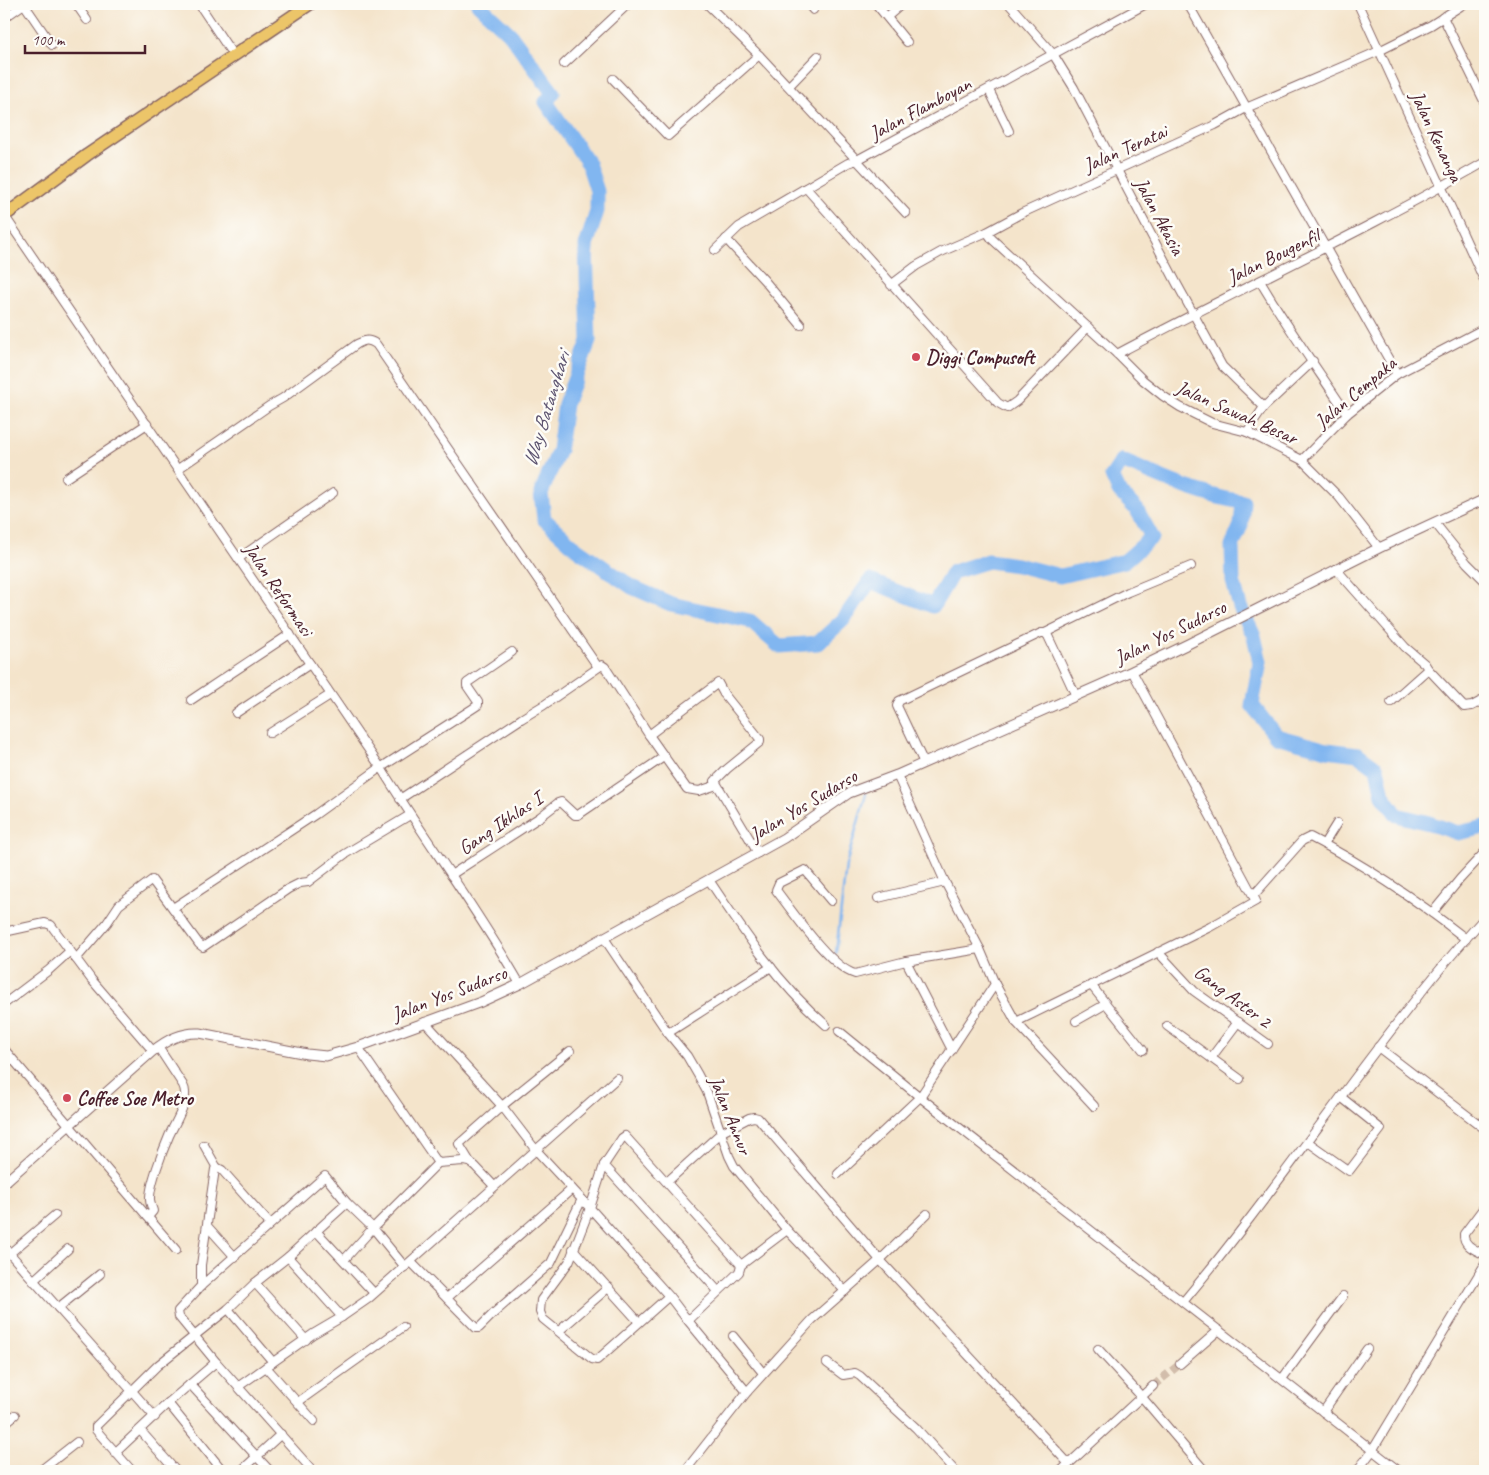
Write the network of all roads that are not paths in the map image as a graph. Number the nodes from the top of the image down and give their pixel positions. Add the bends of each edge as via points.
1 (24, 4) edge
2 (76, 4) edge
3 (200, 4) edge
4 (310, 4) edge
5 (628, 4) edge
6 (707, 4) edge
7 (876, 4) edge
8 (902, 4) edge
9 (1009, 4) edge
10 (1146, 4) edge
11 (1188, 4) edge
12 (1358, 4) edge
13 (1464, 4) edge
14 (887, 17) junction
15 (1443, 17) junction
16 (4, 18) edge
17 (87, 20) dead end
18 (907, 42) dead end
19 (52, 45) dead end
20 (1379, 51) junction
21 (1053, 54) junction
22 (233, 55) junction
23 (759, 55) junction
24 (818, 56) dead end
25 (564, 64) dead end
26 (613, 78) dead end
27 (789, 86) junction
28 (989, 90) junction
29 (1485, 103) edge
30 (1246, 108) junction
31 (1009, 131) dead end
32 (857, 160) junction
33 (1485, 162) edge
34 (1117, 169) junction
35 (1443, 187) junction
36 (806, 188) junction
37 (906, 213) dead end
38 (4, 215) edge
39 (987, 232) junction
40 (726, 239) junction
41 (1328, 248) junction
42 (715, 250) dead end
43 (1260, 281) junction
44 (1485, 282) edge
45 (891, 285) junction
46 (1194, 314) junction
47 (801, 325) dead end
48 (1088, 327) junction
49 (1485, 328) edge
50 (1117, 354) junction
51 (1313, 361) junction
52 (1397, 374) junction
53 (1264, 407) junction
54 (1347, 414) junction
55 (147, 424) junction
56 (1247, 432) junction
57 (1302, 460) junction
58 (178, 469) junction
59 (66, 478) dead end
60 (333, 493) dead end
61 (1485, 499) edge
62 (1435, 524) junction
63 (1379, 548) junction
64 (238, 558) junction
65 (1191, 566) dead end
66 (1336, 569) junction
67 (1485, 581) edge
68 (1045, 633) junction
69 (290, 634) junction
70 (512, 652) dead end
71 (310, 664) junction
72 (598, 666) junction
73 (1428, 669) junction
74 (1132, 671) junction
75 (330, 695) junction
76 (1076, 696) junction
77 (1485, 699) edge
78 (190, 700) dead end
79 (1391, 702) dead end
80 (236, 713) dead end
81 (270, 733) dead end
82 (649, 735) junction
83 (665, 756) junction
84 (924, 763) junction
85 (381, 768) junction
86 (897, 775) junction
87 (717, 786) junction
88 (400, 799) junction
89 (410, 815) junction
90 (1337, 823) dead end
91 (1324, 844) junction
92 (1485, 852) edge
93 (758, 853) junction
94 (451, 875) junction
95 (709, 880) junction
96 (945, 882) junction
97 (1253, 896) junction
98 (878, 898) dead end
99 (831, 901) dead end
100 (173, 908) junction
101 (1432, 913) junction
102 (1485, 917) edge
103 (4, 932) edge
104 (604, 938) junction
105 (1466, 938) junction
106 (980, 949) junction
107 (70, 951) junction
108 (1158, 952) junction
109 (76, 959) junction
110 (906, 962) junction
111 (771, 966) junction
112 (520, 984) junction
113 (995, 984) junction
114 (1091, 985) junction
115 (4, 1004) edge
116 (1106, 1004) junction
117 (1076, 1021) dead end
118 (425, 1022) junction
119 (1016, 1022) junction
120 (1238, 1022) junction
121 (826, 1025) dead end
122 (1167, 1026) dead end
123 (839, 1031) dead end
124 (668, 1033) junction
125 (1268, 1044) dead end
126 (358, 1047) junction
127 (1378, 1047) junction
128 (155, 1049) junction
129 (4, 1050) edge
130 (952, 1050) junction
131 (1143, 1050) dead end
132 (570, 1051) dead end
133 (1211, 1058) junction
134 (617, 1078) dead end
135 (1240, 1079) dead end
136 (920, 1097) junction
137 (1341, 1097) junction
138 (502, 1106) junction
139 (1094, 1106) dead end
140 (69, 1125) junction
141 (1485, 1129) edge
142 (722, 1132) junction
143 (1308, 1142) junction
144 (204, 1145) dead end
145 (536, 1149) junction
146 (470, 1162) junction
147 (438, 1164) junction
148 (604, 1165) junction
149 (217, 1168) junction
150 (838, 1174) dead end
151 (667, 1182) junction
152 (4, 1183) edge
153 (494, 1186) junction
154 (572, 1188) junction
155 (582, 1199) junction
156 (348, 1203) junction
157 (1485, 1206) edge
158 (590, 1208) junction
159 (151, 1214) junction
160 (927, 1214) dead end
161 (55, 1215) dead end
162 (270, 1224) junction
163 (208, 1227) junction
164 (374, 1228) junction
165 (787, 1230) junction
166 (316, 1231) junction
167 (68, 1249) dead end
168 (573, 1249) junction
169 (6, 1250) edge
170 (176, 1250) dead end
171 (1485, 1255) edge
172 (288, 1256) junction
173 (235, 1257) junction
174 (344, 1260) junction
175 (880, 1260) junction
176 (408, 1264) junction
177 (1485, 1264) edge
178 (741, 1265) junction
179 (100, 1274) dead end
180 (33, 1281) junction
181 (255, 1283) junction
182 (201, 1286) junction
183 (609, 1287) junction
184 (718, 1291) junction
185 (845, 1291) junction
186 (374, 1294) junction
187 (669, 1296) junction
188 (1342, 1296) dead end
189 (447, 1298) junction
190 (1183, 1302) junction
191 (58, 1308) junction
192 (228, 1309) junction
193 (685, 1317) junction
194 (342, 1318) junction
195 (639, 1322) junction
196 (403, 1327) dead end
197 (1219, 1330) junction
198 (559, 1331) junction
199 (195, 1336) junction
200 (733, 1336) dead end
201 (306, 1340) junction
202 (1098, 1349) dead end
203 (1367, 1349) dead end
204 (216, 1362) junction
205 (827, 1363) dead end
206 (270, 1364) junction
207 (1180, 1364) tunnel mouth
208 (763, 1373) junction
209 (1282, 1379) junction
210 (190, 1384) junction
211 (239, 1386) junction
212 (1153, 1386) tunnel mouth
213 (131, 1392) junction
214 (747, 1392) junction
215 (1141, 1396) junction
216 (298, 1402) junction
217 (168, 1403) junction
218 (1323, 1412) junction
219 (15, 1415) dead end
220 (155, 1417) junction
221 (314, 1422) dead end
222 (4, 1424) edge
223 (140, 1430) junction
224 (281, 1434) junction
225 (77, 1442) dead end
226 (1372, 1451) junction
227 (115, 1453) junction
228 (256, 1456) junction
229 (1069, 1464) junction
230 (310, 1470) edge
231 (40, 1471) edge
232 (132, 1471) edge
233 (176, 1471) edge
234 (223, 1471) edge
235 (241, 1471) edge
236 (270, 1471) edge
237 (685, 1471) edge
238 (955, 1471) edge
239 (1061, 1471) edge
240 (1205, 1471) edge
241 (1357, 1471) edge
242 (1399, 1471) edge

1 - 16 street
1 - 19 street
2 - 17 street
3 - 22 street
4 - 22 main road
5 - 25 street
6 - 23 street
7 - 14 street
8 - 14 street
9 - 21 street, Jalan Akasia
10 - 21 street, Jalan Flamboyan
11 - 30 street
12 - 20 street, Jalan Kenanga
13 - 15 street, Jalan Teratai
14 - 18 street
15 - 20 street, Jalan Teratai
15 - 29 street
20 - 30 street, Jalan Teratai
20 - 35 street, Jalan Kenanga
21 - 28 street, Jalan Flamboyan
21 - 34 street, Jalan Akasia
22 - 38 main road
23 - 26 street via 668,136
23 - 27 street
24 - 27 street
27 - 32 street
28 - 31 street
28 - 32 street, Jalan Flamboyan
30 - 34 street, Jalan Teratai
30 - 41 street
32 - 36 street, Jalan Flamboyan
32 - 37 street
33 - 35 street, Jalan Bougenfil
34 - 39 street, Jalan Teratai
34 - 46 street, Jalan Akasia
35 - 41 street, Jalan Bougenfil
35 - 44 street, Jalan Kenanga
36 - 40 street, Jalan Flamboyan
36 - 45 street
38 - 55 street, Jalan Reformasi
39 - 45 street, Jalan Teratai via 940,252
39 - 48 street, Jalan Sawah Besar
40 - 42 street, Jalan Flamboyan
40 - 47 street
41 - 43 street, Jalan Bougenfil
41 - 52 street
43 - 46 street, Jalan Bougenfil
43 - 51 street
45 - 48 street via 998,404 1007,408
46 - 50 street, Jalan Bougenfil
46 - 53 street, Jalan Akasia via 1222,366
48 - 50 street, Jalan Sawah Besar
49 - 52 street, Jalan Cempaka
50 - 56 street, Jalan Sawah Besar via 1143,380 1180,407 1212,423
51 - 53 street
51 - 54 street
52 - 54 street, Jalan Cempaka
53 - 56 street
54 - 57 street, Jalan Cempaka
55 - 58 street, Jalan Reformasi
55 - 59 street
56 - 57 street, Jalan Sawah Besar
57 - 63 street, Jalan Sawah Besar via 1339,497
58 - 64 street, Jalan Reformasi
58 - 72 street via 357,344 371,341
60 - 64 street
61 - 62 street, Jalan Yos Sudarso
62 - 63 street, Jalan Yos Sudarso
62 - 67 street
63 - 66 street, Jalan Yos Sudarso
64 - 69 street, Jalan Reformasi
65 - 68 street via 1128,592
66 - 73 street
66 - 74 street, Jalan Yos Sudarso
68 - 76 street
68 - 84 street via 898,701 897,706
69 - 71 street, Jalan Reformasi
69 - 78 street
70 - 85 street via 467,683 478,705
71 - 75 street, Jalan Reformasi
71 - 80 street
72 - 82 street via 605,667
72 - 88 street
73 - 77 street via 1464,708
73 - 79 street
74 - 76 street, Jalan Yos Sudarso
74 - 97 street
75 - 81 street
75 - 85 street, Jalan Reformasi
76 - 84 street, Jalan Yos Sudarso
82 - 83 street
82 - 87 street via 718,683 760,742 717,778
83 - 87 street via 687,789 699,791
83 - 94 street, Gang Ikhlas I via 578,815 558,803
84 - 86 street, Jalan Yos Sudarso
85 - 88 street, Jalan Reformasi
85 - 100 street
86 - 93 street, Jalan Yos Sudarso via 849,793
86 - 96 street
87 - 93 street
88 - 89 street, Jalan Reformasi
89 - 94 street, Jalan Reformasi
89 - 100 street via 345,854 308,882 288,889 203,947
90 - 91 street
91 - 97 street via 1310,837 1302,840
91 - 101 street via 1383,878
92 - 101 street
93 - 95 street, Jalan Yos Sudarso
94 - 112 street, Jalan Reformasi
95 - 104 street, Jalan Yos Sudarso
95 - 111 street
96 - 98 street
96 - 106 street
97 - 108 street via 1254,903
99 - 110 street via 805,870 779,883 776,890 824,951 849,972 856,974
100 - 109 street via 152,880 119,905
101 - 105 street
102 - 105 street
103 - 107 street via 48,923
104 - 112 street, Jalan Yos Sudarso
104 - 124 street, Jalan Annur
105 - 127 street
106 - 110 street
106 - 113 street
107 - 109 street
107 - 115 street
108 - 114 street
108 - 120 street, Gang Aster 2 via 1194,991
109 - 128 street
110 - 130 street
111 - 121 street via 804,1006
111 - 124 street
112 - 118 street, Jalan Yos Sudarso
113 - 119 street
113 - 130 street
114 - 116 street
114 - 119 street
116 - 117 street
116 - 131 street
118 - 126 street, Jalan Yos Sudarso
118 - 138 street
119 - 139 street
120 - 125 street, Gang Aster 2
120 - 133 street
122 - 133 street
123 - 136 street
124 - 142 street, Jalan Annur via 687,1056 707,1092
126 - 128 street, Jalan Yos Sudarso via 326,1056 191,1032
126 - 147 street
127 - 137 street
127 - 141 street
128 - 140 street, Jalan Yos Sudarso
128 - 159 street via 183,1085 185,1098 152,1189
129 - 140 street
130 - 136 street
132 - 138 street
133 - 135 street
134 - 145 street
136 - 150 street
136 - 190 street
137 - 143 street
137 - 143 street via 1381,1129 1376,1136 1349,1171
138 - 145 street
138 - 146 street via 459,1144
140 - 152 street, Jalan Yos Sudarso
140 - 159 street
142 - 151 street
142 - 165 street, Jalan Annur via 734,1166
142 - 175 street via 749,1118 758,1118
143 - 190 street
144 - 149 street
145 - 153 street
145 - 154 street
146 - 147 street
146 - 153 street
147 - 164 street
148 - 151 street via 625,1136
148 - 158 street
148 - 184 street
149 - 162 street
149 - 163 street via 214,1170
151 - 178 street
153 - 176 street
154 - 155 street
154 - 189 street
155 - 158 street
155 - 189 street via 551,1264 479,1328
156 - 162 street via 325,1176
156 - 164 street
156 - 166 street
157 - 171 street via 1463,1238 1466,1244
158 - 168 street
158 - 187 street
159 - 170 street
160 - 175 street
161 - 169 street
162 - 173 street
163 - 173 street
163 - 182 street
164 - 174 street
164 - 176 street
165 - 178 street
165 - 185 street, Jalan Annur
166 - 172 street
166 - 174 street
167 - 180 street
168 - 183 street
168 - 198 street via 569,1262 540,1305 540,1316
169 - 180 street
172 - 181 street
172 - 194 street
173 - 182 street
174 - 186 street
175 - 185 street
175 - 229 street
176 - 186 street
176 - 189 street
177 - 226 street
178 - 184 street via 739,1272
179 - 191 street
180 - 191 street
181 - 192 street
181 - 201 street
182 - 199 street via 178,1311 179,1317
183 - 195 street
183 - 198 street
184 - 193 street via 690,1319
185 - 208 street via 812,1320
186 - 194 street
187 - 193 street
187 - 195 street
188 - 209 street
190 - 197 street
191 - 213 street
192 - 199 street
192 - 206 street
193 - 214 street
194 - 201 street
195 - 198 street via 594,1360
196 - 216 street
197 - 207 street
197 - 209 street
199 - 204 street
199 - 213 street via 158,1365
200 - 208 street
201 - 206 street
202 - 215 street
203 - 218 street
204 - 210 street
204 - 211 street
205 - 238 street via 843,1376 855,1373 860,1376 916,1428
206 - 211 street
206 - 216 street
208 - 214 street
209 - 218 street
210 - 217 street
210 - 228 street
211 - 224 street
212 - 215 street
213 - 220 street
213 - 227 street via 96,1427
214 - 237 street
215 - 229 street
215 - 240 street
216 - 221 street
217 - 220 street
217 - 234 street
218 - 226 street
219 - 222 street
220 - 223 street
223 - 227 street
223 - 233 street
224 - 228 street
224 - 230 street
225 - 231 street
226 - 241 street
226 - 242 street
227 - 232 street
228 - 235 street
228 - 236 street
229 - 239 street

